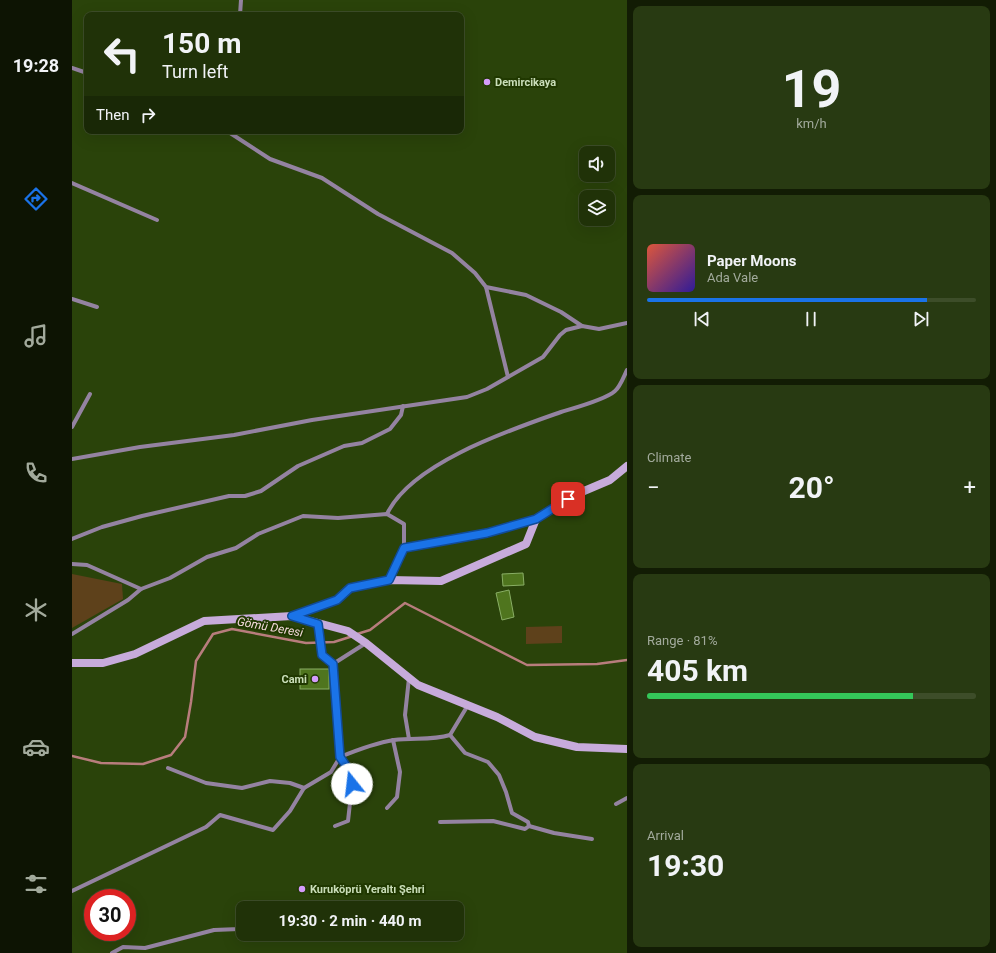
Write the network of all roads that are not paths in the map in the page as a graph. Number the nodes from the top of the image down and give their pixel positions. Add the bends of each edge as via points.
1 (241, 0) edge
2 (240, 12) edge
3 (72, 68) edge
4 (84, 72) edge
5 (233, 134) edge
6 (72, 183) edge
7 (157, 220) dead end
8 (486, 287) junction
9 (72, 299) edge
10 (97, 307) dead end
11 (627, 324) edge
12 (582, 326) junction
13 (627, 370) edge
14 (508, 377) junction
15 (90, 394) dead end
16 (403, 406) junction
17 (72, 427) edge
18 (72, 459) edge
19 (627, 466) edge
20 (387, 514) junction
21 (536, 519) junction
22 (72, 539) edge
23 (404, 548) junction
24 (72, 564) edge
25 (389, 580) junction
26 (141, 588) junction
27 (292, 616) junction
28 (318, 624) junction
29 (72, 634) edge
30 (366, 643) junction
31 (72, 663) edge
32 (333, 664) junction
33 (409, 677) junction
34 (468, 706) junction
35 (450, 735) junction
36 (409, 738) junction
37 (393, 740) junction
38 (627, 749) edge
39 (340, 757) junction
40 (168, 768) dead end
41 (304, 788) junction
42 (627, 798) edge
43 (616, 804) dead end
44 (387, 808) dead end
45 (440, 822) dead end
46 (335, 826) dead end
47 (529, 826) junction
48 (592, 840) dead end
49 (72, 892) edge
50 (236, 929) edge
51 (112, 953) edge

1 - 2 street
3 - 4 street
5 - 8 street via 270,160 322,178 378,214 452,253 475,273
6 - 7 street
8 - 12 street via 526,295 561,312
8 - 14 street
9 - 10 street
11 - 12 street via 599,329
12 - 14 street via 560,334 543,357
13 - 20 street via 615,391 594,401 509,430 434,466 393,502
14 - 16 street via 467,397
15 - 17 street
16 - 18 street
16 - 22 street via 401,415 390,429 362,443 344,446 298,466 261,491 142,516 102,527
19 - 21 street via 610,480 577,494
20 - 23 street via 404,524
20 - 26 street via 338,518 303,516 258,534 236,548 207,557 170,578
21 - 23 street via 487,533
21 - 25 street via 526,544 468,570 441,581
23 - 25 street
24 - 26 street via 88,565
25 - 27 street via 350,588 337,600
26 - 29 street via 128,600
27 - 28 street
27 - 31 street via 204,621 135,654 104,663
28 - 30 street via 348,631
28 - 32 street via 322,655
30 - 32 street
30 - 33 street
32 - 39 street
33 - 34 street via 418,685
33 - 36 street via 404,715
34 - 35 street
34 - 38 street via 497,717 534,737 577,747
35 - 36 street via 437,739
35 - 47 street via 465,753 488,762 499,775 512,813 528,822
36 - 37 street
37 - 39 street
37 - 44 street via 400,772 397,797
39 - 41 street via 331,772
39 - 46 street via 349,770 352,784 348,821
40 - 41 street via 206,783 242,788 270,782 290,783
41 - 49 street via 290,811 273,830 220,815 206,827
42 - 43 street
45 - 47 street via 493,821 525,829
47 - 48 street
50 - 51 street via 214,930 145,948 123,947

